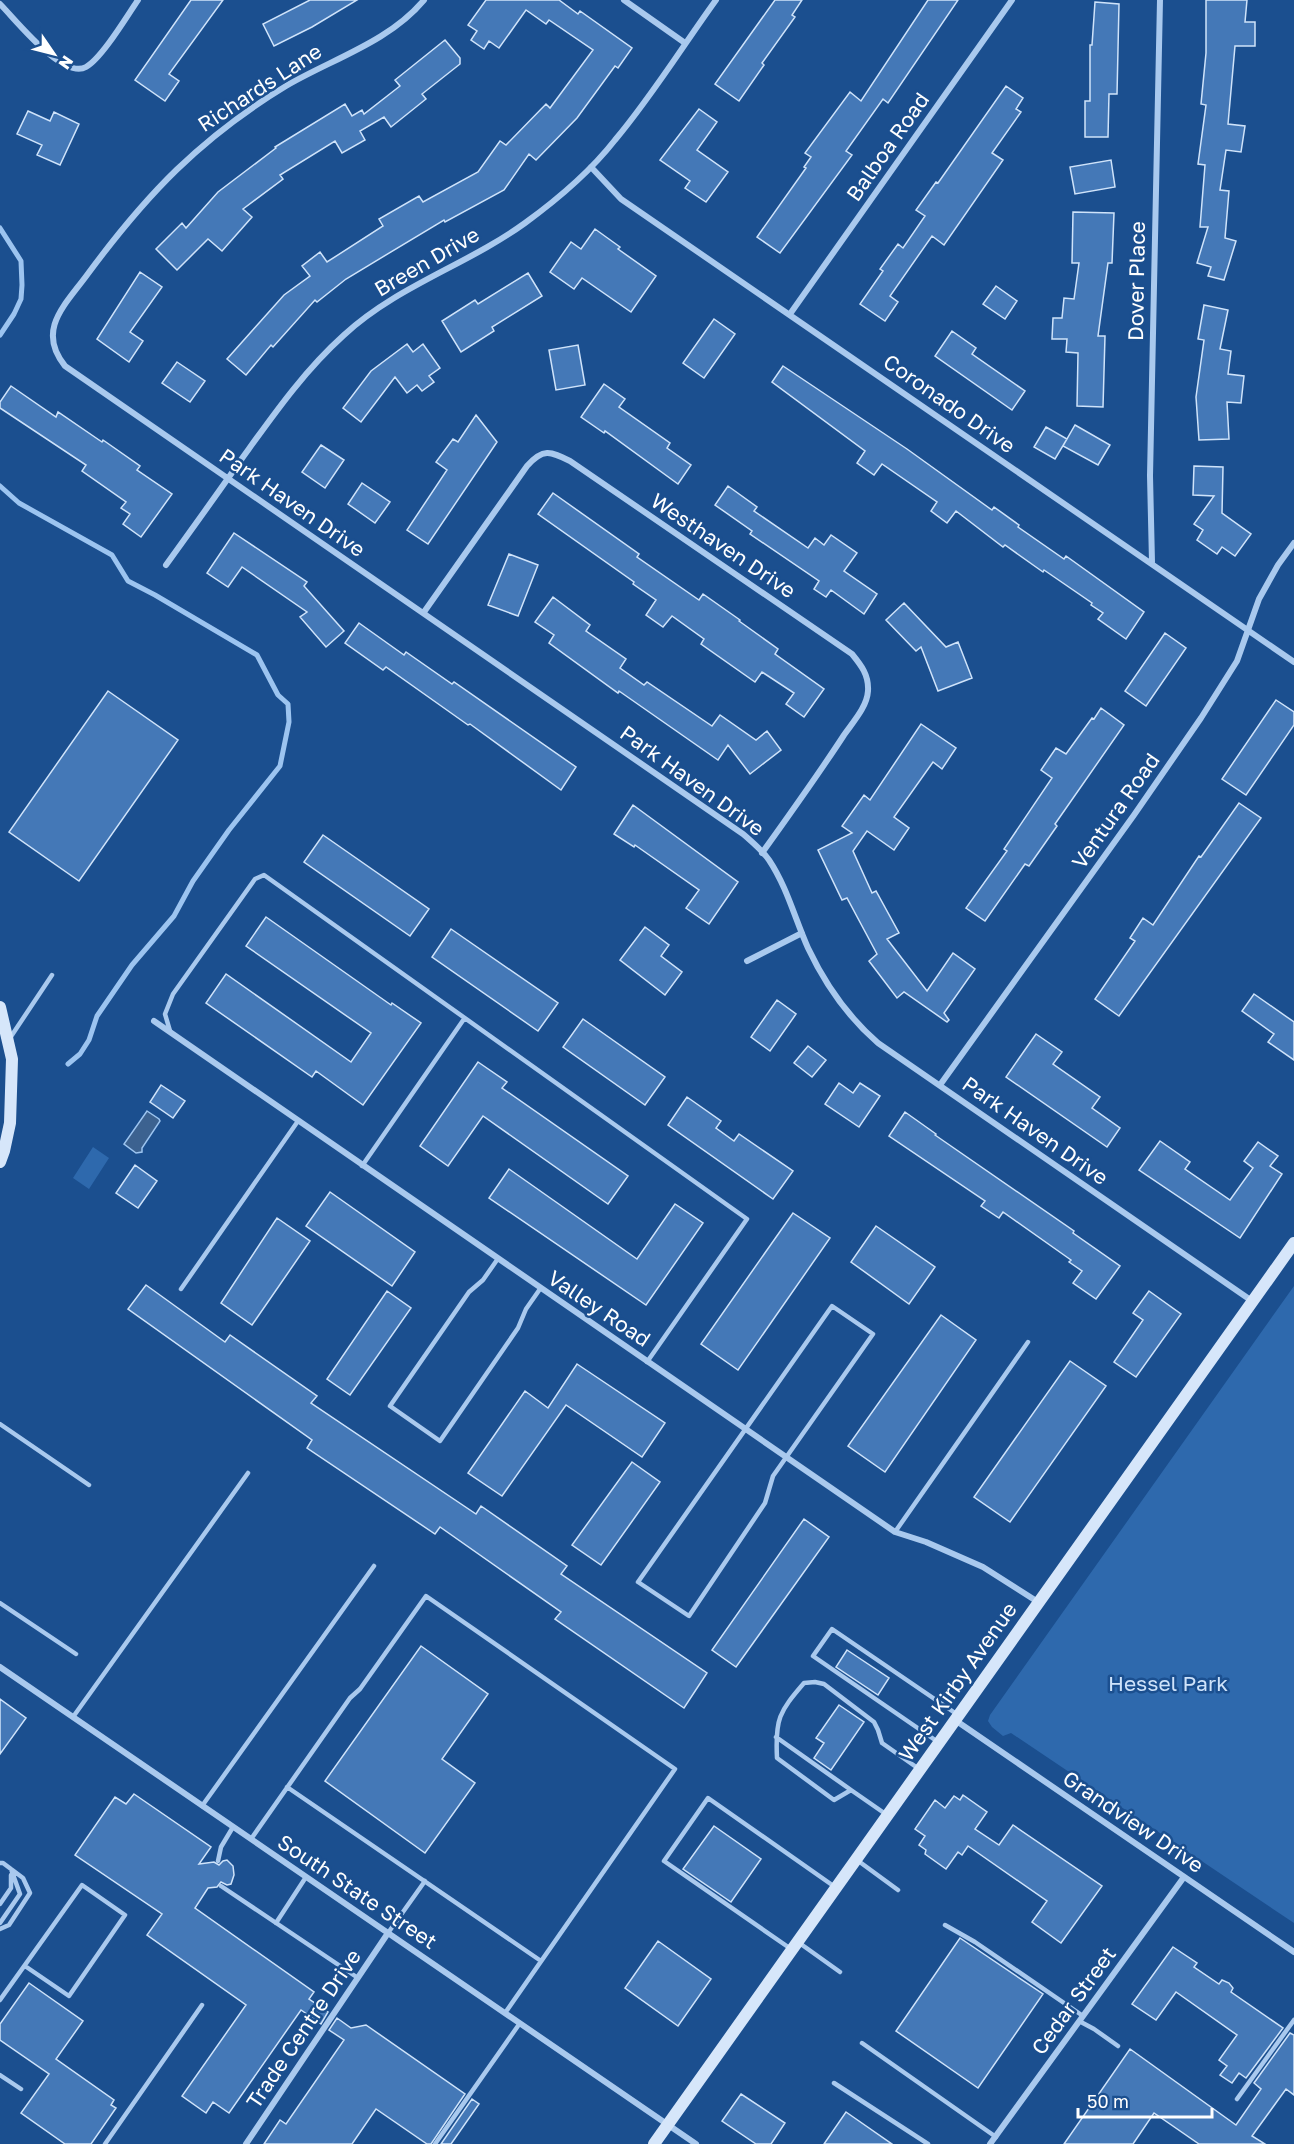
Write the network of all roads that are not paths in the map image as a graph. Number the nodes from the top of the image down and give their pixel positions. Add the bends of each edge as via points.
1 (138, 0) edge
2 (424, 0) edge
3 (624, 0) edge
4 (716, 0) edge
5 (1012, 0) edge
6 (1160, 0) edge
7 (0, 4) edge
8 (685, 43) junction
9 (591, 167) junction
10 (790, 314) junction
11 (52, 342) joint
12 (228, 479) junction
13 (1294, 543) edge
14 (1152, 562) junction
15 (166, 564) dead end
16 (424, 612) junction
17 (1248, 629) junction
18 (1294, 662) edge
19 (762, 853) junction
20 (802, 933) junction
21 (747, 961) dead end
22 (52, 975) dead end
23 (0, 1007) edge
24 (464, 1019) junction
25 (154, 1021) dead end
26 (170, 1031) junction
27 (9, 1041) junction
28 (940, 1085) junction
29 (298, 1121) junction
30 (0, 1162) edge
31 (362, 1166) junction
32 (1294, 1243) edge
33 (497, 1260) junction
34 (181, 1289) dead end
35 (540, 1289) junction
36 (1252, 1301) junction
37 (1028, 1342) dead end
38 (647, 1362) junction
39 (0, 1424) edge
40 (745, 1430) junction
41 (786, 1457) junction
42 (248, 1473) dead end
43 (89, 1485) dead end
44 (895, 1532) junction
45 (374, 1566) dead end
46 (1038, 1602) junction
47 (2, 1604) edge
48 (0, 1612) edge
49 (76, 1654) dead end
50 (0, 1667) edge
51 (73, 1717) junction
52 (956, 1717) junction
53 (776, 1737) junction
54 (938, 1742) junction
55 (919, 1769) junction
56 (287, 1786) junction
57 (851, 1790) junction
58 (202, 1806) junction
59 (887, 1815) junction
60 (233, 1827) junction
61 (252, 1839) junction
62 (855, 1859) junction
63 (218, 1861) dead end
64 (1, 1862) edge
65 (11, 1869) junction
66 (306, 1876) junction
67 (1184, 1877) junction
68 (425, 1881) junction
69 (220, 1886) dead end
70 (836, 1887) junction
71 (898, 1890) dead end
72 (0, 1905) edge
73 (0, 1923) edge
74 (276, 1923) junction
75 (945, 1925) dead end
76 (0, 1929) edge
77 (388, 1933) junction
78 (794, 1945) junction
79 (1294, 1952) edge
80 (541, 1962) junction
81 (25, 1966) junction
82 (840, 1972) dead end
83 (358, 1978) junction
84 (0, 2000) edge
85 (202, 2005) dead end
86 (505, 2013) junction
87 (1081, 2019) junction
88 (1294, 2020) edge
89 (520, 2023) junction
90 (861, 2043) dead end
91 (1118, 2046) dead end
92 (0, 2075) edge
93 (834, 2083) dead end
94 (21, 2089) dead end
95 (1237, 2099) dead end
96 (668, 2124) junction
97 (996, 2137) junction
98 (105, 2144) edge
99 (246, 2144) edge
100 (435, 2144) edge
101 (654, 2144) edge
102 (696, 2144) edge
103 (927, 2144) edge
104 (990, 2144) edge

1 - 7 street via 101,52 89,66 79,70 56,60
2 - 11 street, Richards Lane via 375,40 286,86 204,143 122,228 60,311
3 - 8 street
4 - 8 street, Breen Drive
5 - 10 street, Balboa Road
6 - 14 street, Dover Place via 1150,476
8 - 9 street, Breen Drive via 622,132
9 - 10 street, Coronado Drive via 621,199
9 - 12 street, Breen Drive via 524,224 409,288 344,334 280,405
10 - 14 street, Coronado Drive
11 - 12 street, Park Haven Drive via 65,366
12 - 15 street, Breen Drive
12 - 16 street, Park Haven Drive
13 - 17 street, Ventura Road via 1259,599
14 - 17 street, Coronado Drive
16 - 19 street, Park Haven Drive via 743,834
16 - 19 street, Westhaven Drive via 527,466 536,456 555,453 852,654 867,676 865,703
17 - 18 street, Coronado Drive
17 - 28 street, Ventura Road via 1237,661 1201,718
19 - 20 street, Park Haven Drive via 791,904
20 - 21 street
20 - 28 street, Park Haven Drive via 824,978 865,1032
22 - 27 lane
23 - 27 main road
24 - 26 lane via 264,875 255,879 173,994 165,1014
24 - 31 lane
24 - 38 lane via 747,1219
25 - 26 street, Valley Road
26 - 29 street, Valley Road
27 - 30 main road via 9,1123
28 - 36 street, Park Haven Drive
29 - 31 street, Valley Road
29 - 34 lane
31 - 33 street, Valley Road
32 - 36 main road, West Kirby Avenue
33 - 35 street, Valley Road
33 - 35 lane via 469,1292 390,1406 440,1441 518,1328
35 - 38 street, Valley Road
36 - 46 main road, West Kirby Avenue
37 - 44 lane
38 - 40 street, Valley Road
39 - 43 lane
40 - 41 street, Valley Road
40 - 41 lane via 832,1306 873,1334
40 - 41 lane via 638,1582 689,1616 765,1503 773,1476
41 - 44 street, Valley Road
42 - 51 lane
44 - 46 street, Valley Road via 983,1566
45 - 58 lane
46 - 52 main road, West Kirby Avenue
47 - 48 lane
47 - 49 lane
50 - 51 street, South State Street
51 - 58 street, South State Street
52 - 54 main road, West Kirby Avenue
52 - 54 lane via 832,1629 813,1656
52 - 67 street, Grandview Drive
53 - 55 lane via 780,1714 804,1683 824,1684 874,1722 882,1743
53 - 57 lane
53 - 57 lane via 777,1758 834,1800
54 - 55 main road, West Kirby Avenue
55 - 59 main road, West Kirby Avenue
56 - 61 lane
56 - 68 lane
56 - 80 lane via 426,1596 436,1602 675,1769
57 - 59 lane
58 - 60 street, South State Street
59 - 62 main road, West Kirby Avenue
60 - 61 street, South State Street
60 - 63 lane
61 - 66 street, South State Street
62 - 70 main road, West Kirby Avenue
62 - 71 lane
64 - 65 lane
65 - 72 lane via 11,1888
65 - 73 lane via 20,1894
65 - 76 lane via 23,1878 30,1893 9,1924
66 - 74 lane
66 - 77 street, South State Street
67 - 79 street, Grandview Drive
67 - 87 street, Cedar Street
68 - 77 lane
68 - 80 lane
69 - 74 lane
70 - 78 main road, West Kirby Avenue
70 - 78 lane via 708,1798 664,1862
74 - 83 lane
75 - 87 lane via 975,1942
77 - 83 street, Trade Centre Drive
77 - 86 street, South State Street
78 - 82 lane
78 - 96 main road, West Kirby Avenue
80 - 86 lane
81 - 81 lane via 82,1885 125,1915 69,1996
81 - 84 lane
83 - 99 street, Trade Centre Drive
85 - 98 lane
86 - 89 street, South State Street
87 - 91 lane
87 - 97 street, Cedar Street
88 - 95 lane
89 - 96 street, South State Street
89 - 100 lane
90 - 97 lane
92 - 94 lane
93 - 103 lane
96 - 101 main road, West Kirby Avenue
96 - 102 street, South State Street
97 - 104 street, Cedar Street

